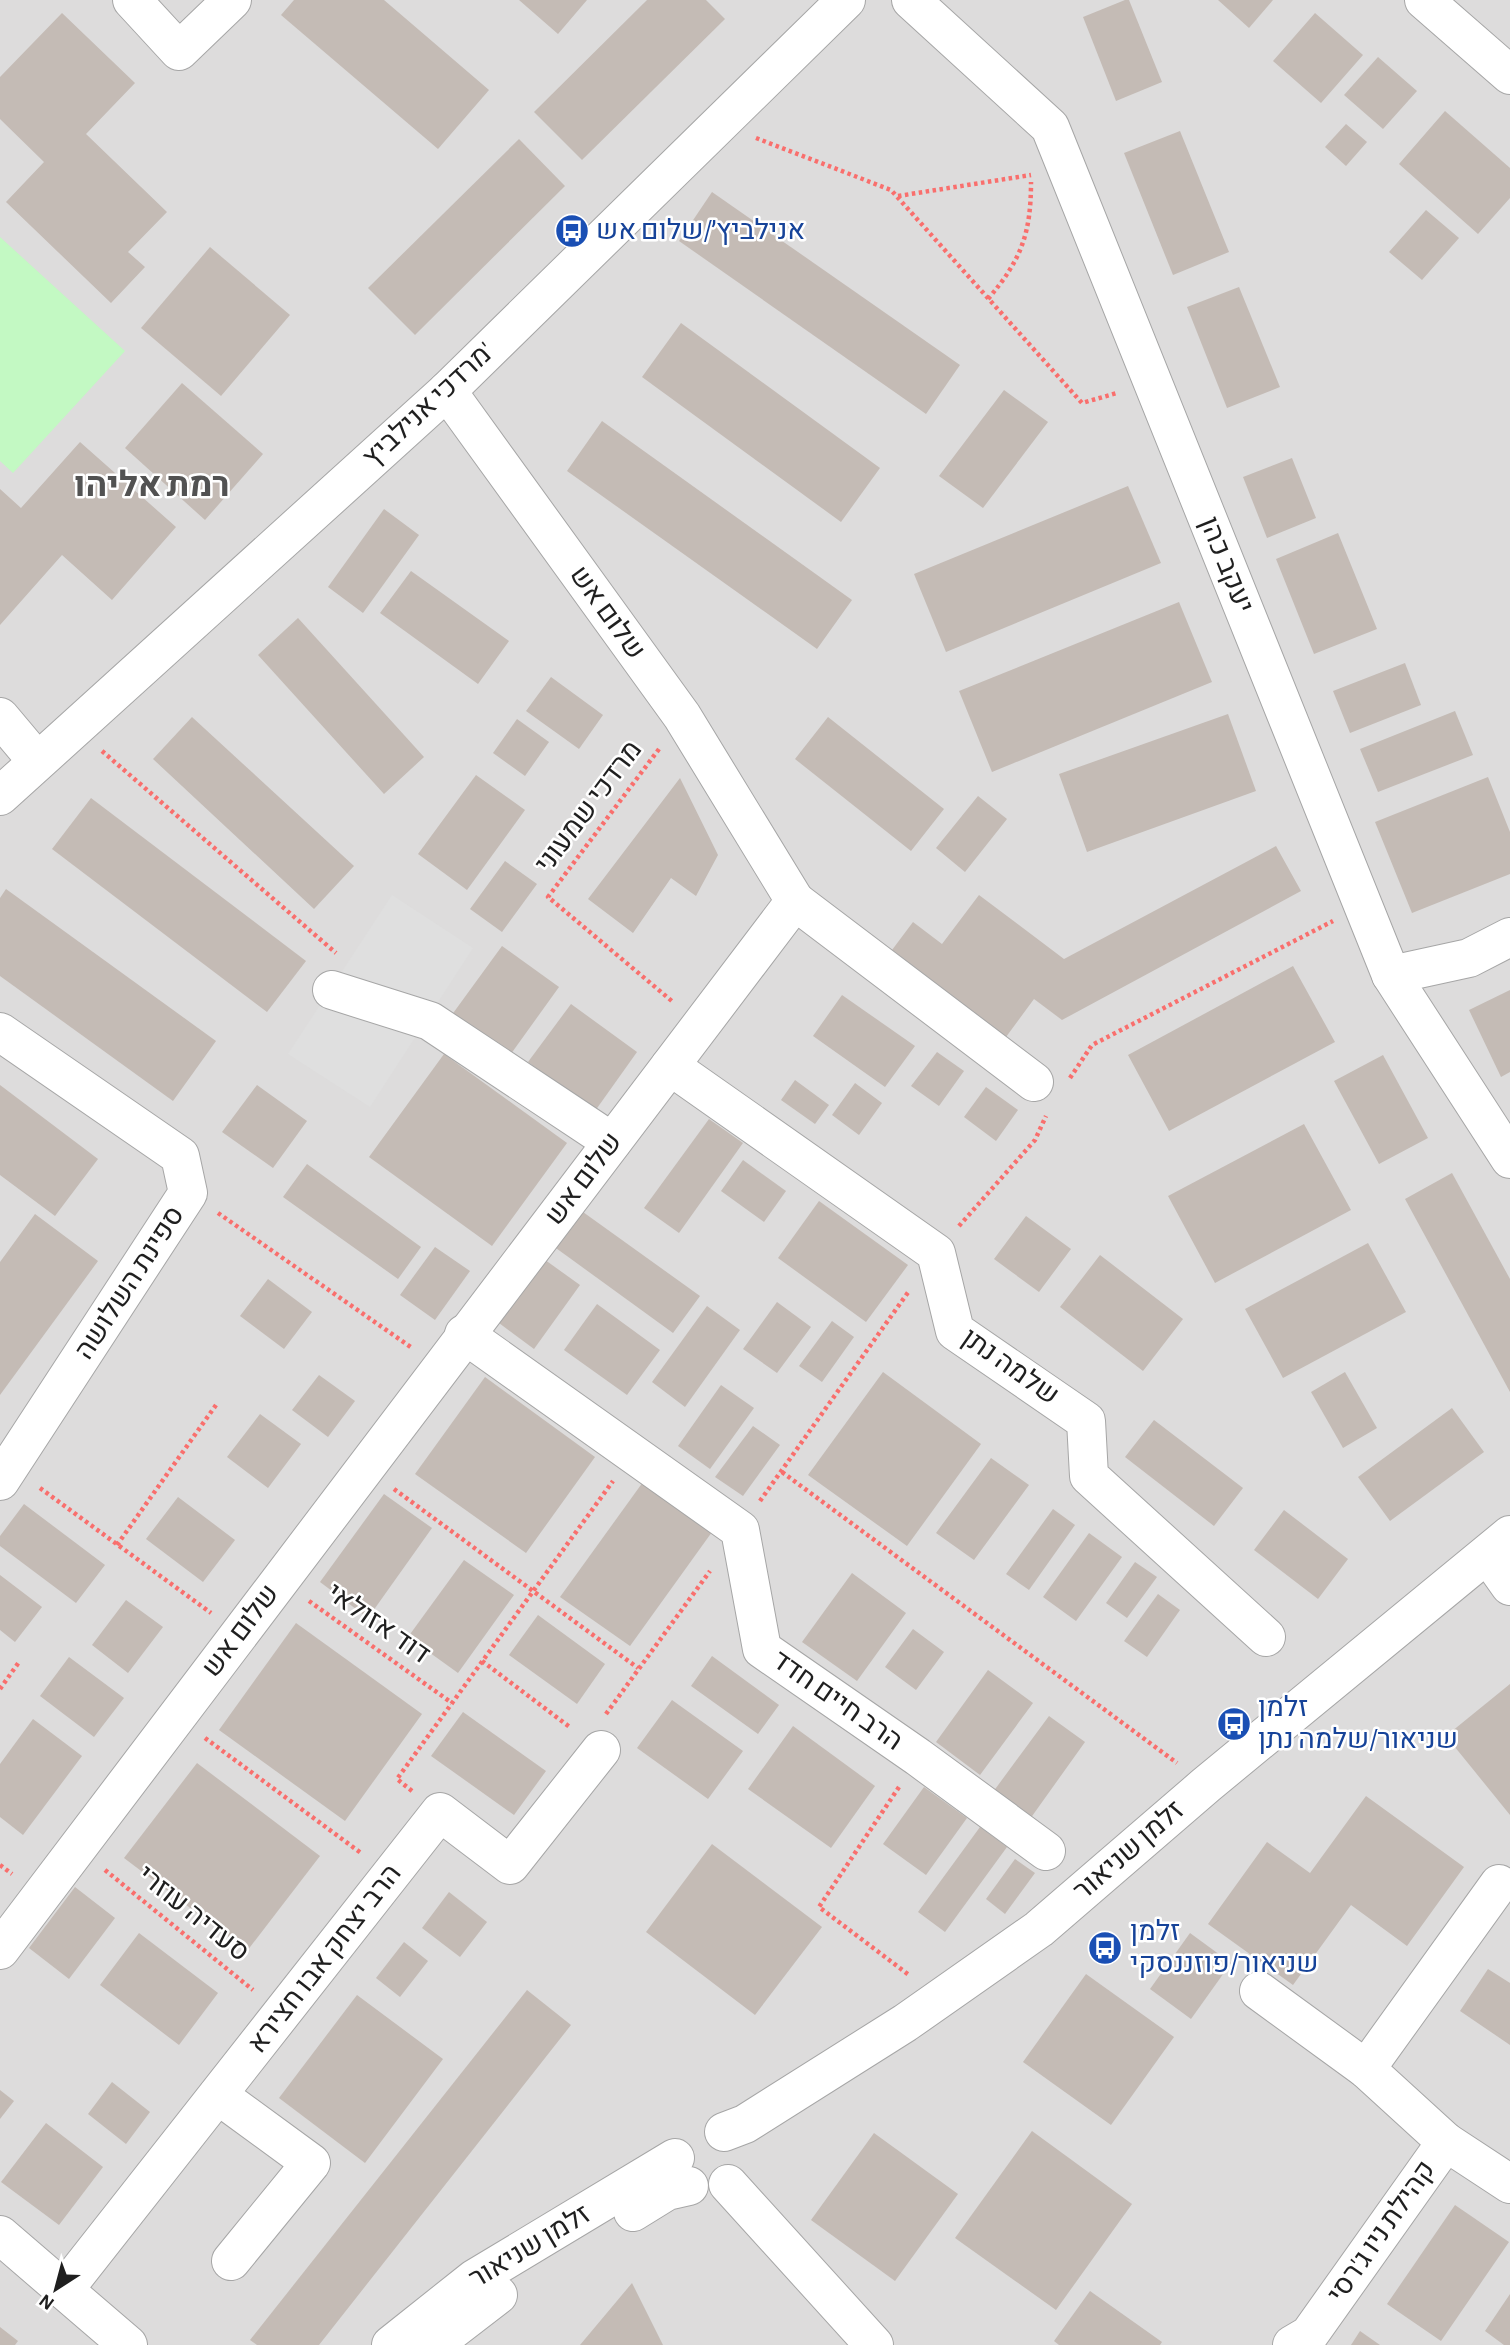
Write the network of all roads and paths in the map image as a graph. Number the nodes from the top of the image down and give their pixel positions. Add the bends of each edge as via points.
1 (132, 0) edge
2 (232, 0) edge
3 (846, 0) edge
4 (911, 0) edge
5 (1424, 0) edge
6 (1510, 75) edge
7 (719, 124) junction
8 (1049, 172) junction
9 (897, 197) junction
10 (988, 299) junction
11 (1152, 382) junction
12 (447, 391) junction
13 (682, 716) junction
14 (0, 717) edge
15 (75, 727) junction
16 (37, 761) junction
17 (0, 796) edge
18 (795, 901) junction
19 (1363, 906) junction
20 (1510, 937) edge
21 (338, 975) joint
22 (1391, 975) junction
23 (701, 1024) junction
24 (0, 1032) edge
25 (670, 1066) junction
26 (1049, 1084) joint
27 (612, 1142) junction
28 (1510, 1158) edge
29 (188, 1193) junction
30 (464, 1334) junction
31 (440, 1368) junction
32 (216, 1405) dead end
33 (632, 1454) junction
34 (365, 1468) junction
35 (5, 1474) edge
36 (740, 1530) junction
37 (117, 1545) junction
38 (1504, 1563) edge
39 (280, 1580) junction
40 (533, 1590) junction
41 (240, 1634) junction
42 (1266, 1637) dead end
43 (482, 1661) junction
44 (19, 1662) dead end
45 (638, 1668) junction
46 (0, 1689) edge
47 (452, 1703) junction
48 (176, 1717) junction
49 (594, 1745) junction
50 (918, 1757) junction
51 (1206, 1784) junction
52 (440, 1812) junction
53 (77, 1848) junction
54 (1046, 1851) dead end
55 (391, 1875) junction
56 (1499, 1884) dead end
57 (0, 1950) edge
58 (1259, 1991) dead end
59 (939, 1998) junction
60 (283, 2014) junction
61 (1366, 2069) junction
62 (218, 2095) junction
63 (1447, 2142) junction
64 (730, 2158) junction
65 (682, 2172) junction
66 (1510, 2185) edge
67 (0, 2235) edge
68 (230, 2261) dead end
69 (64, 2290) junction
70 (128, 2345) edge
71 (391, 2345) edge
72 (433, 2345) edge
73 (874, 2345) edge
74 (1292, 2345) edge

1 - 2 street via 179,51
3 - 7 street, מרדכי אנילביץ'
4 - 8 street, יעקב כהן via 1050,128
5 - 6 street
7 - 9 path via 891,190
7 - 12 street, מרדכי אנילביץ'
8 - 9 path
8 - 10 path via 1013,270
8 - 11 street, יעקב כהן
9 - 10 path
10 - 11 path via 1082,403
11 - 19 street, יעקב כהן
12 - 13 street, שלום אש
12 - 15 street, מרדכי אנילביץ'
13 - 18 street, שלום אש
13 - 23 path, מרדכי שמעוני via 548,897
14 - 16 street
15 - 16 street, מרדכי אנילביץ'
15 - 21 path
16 - 17 street, מרדכי אנילביץ'
18 - 23 street, שלום אש
18 - 26 street
19 - 22 street, יעקב כהן
19 - 26 path via 1092,1045
20 - 22 street via 1469,958
21 - 27 street via 430,1021
22 - 28 street, יעקב כהן
23 - 25 street, שלום אש
24 - 29 street, ספינת השלושה via 180,1156
25 - 27 street, שלום אש
25 - 42 street, שלמה נתן via 936,1253 954,1331 1087,1421 1089,1476
27 - 30 street, שלום אש
29 - 31 path
29 - 35 street, ספינת השלושה
30 - 31 street, שלום אש
30 - 33 street
31 - 34 street, שלום אש
32 - 37 path
33 - 36 street
33 - 40 path
34 - 39 street, שלום אש
34 - 40 path
35 - 37 path
36 - 45 path
36 - 50 street, הרב חיים חדד via 762,1649
36 - 51 path via 782,1472
37 - 41 path
38 - 51 street, זלמן שניאור
38 - 64 street, זלמן שניאור via 1059,1939 917,2038
39 - 41 street, שלום אש
39 - 47 path, דוד אזולאי
40 - 43 path
40 - 45 path
41 - 48 street, שלום אש
43 - 47 path
43 - 49 path
44 - 46 path
45 - 49 path
47 - 52 path via 397,1779
48 - 53 street, שלום אש
48 - 55 path
49 - 52 street via 510,1865
50 - 54 street, הרב חיים חדד
50 - 59 path via 819,1907
51 - 59 street, זלמן שניאור via 1039,1929
52 - 55 street, הרב יצחק אבו חצירא
53 - 57 street, שלום אש
53 - 60 path, סעדיה עוזרי
55 - 60 street, הרב יצחק אבו חצירא
56 - 61 street
58 - 61 street
59 - 64 street, זלמן שניאור via 745,2124
60 - 62 street, הרב יצחק אבו חצירא
61 - 63 street
62 - 68 street via 312,2163
62 - 69 street, הרב יצחק אבו חצירא
63 - 66 street, קהילת ניו ג'רסי
63 - 74 street, קהילת ניו ג'רסי via 1309,2335
64 - 65 street via 709,2191
64 - 65 street via 713,2128 692,2131 677,2147
64 - 73 street
65 - 71 street, זלמן שניאור via 474,2278
65 - 72 street, זלמן שניאור via 667,2191 500,2294
67 - 69 street
69 - 70 street

